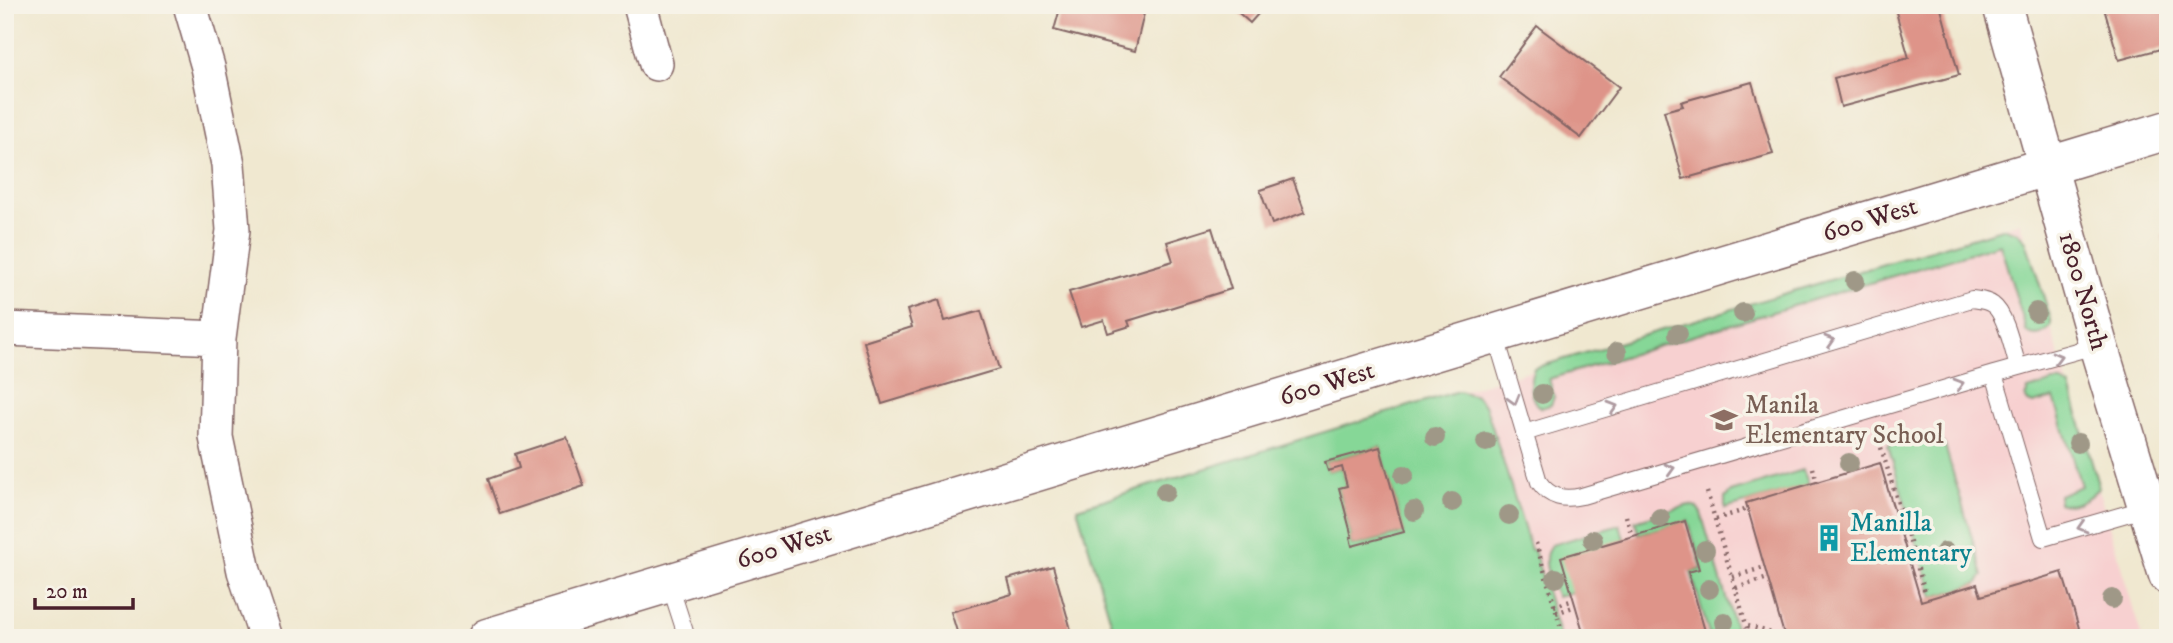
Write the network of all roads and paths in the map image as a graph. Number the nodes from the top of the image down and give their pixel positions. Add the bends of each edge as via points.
1 (190, 5) edge
2 (640, 5) edge
3 (2002, 5) edge
4 (656, 64) dead end
5 (2168, 130) edge
6 (2048, 165) junction
7 (6, 328) edge
8 (1495, 334) junction
9 (219, 338) junction
10 (2098, 345) junction
11 (2018, 367) junction
12 (1994, 374) junction
13 (1524, 433) junction
14 (1879, 441) dead end
15 (1813, 468) dead end
16 (1817, 483) dead end
17 (1707, 492) dead end
18 (2147, 508) junction
19 (1748, 509) dead end
20 (1626, 516) dead end
21 (1716, 519) junction
22 (1632, 537) dead end
23 (1536, 543) dead end
24 (1765, 567) dead end
25 (2168, 575) edge
26 (1733, 577) junction
27 (1768, 578) dead end
28 (669, 582) junction
29 (1736, 588) junction
30 (1926, 595) dead end
31 (1574, 600) dead end
32 (1555, 606) junction
33 (1576, 606) dead end
34 (1556, 613) junction
35 (1747, 626) junction
36 (1785, 637) edge
37 (266, 638) edge
38 (486, 638) edge
39 (687, 638) edge
40 (1564, 638) edge
41 (1751, 638) edge

1 - 9 street via 228,164 233,230
2 - 4 street
3 - 6 street, 1800 North
5 - 6 street, 600 West
6 - 8 street, 600 West
6 - 10 street, 1800 North
7 - 9 street
8 -> 13 lane
8 - 28 street, 600 West
9 - 37 street via 216,437 244,571
11 -> 10 lane
10 - 18 street, 1800 North
11 - 12 lane
13 -> 11 lane via 1972,299 1994,305 2001,315
13 -> 12 lane via 1545,490 1573,498
18 -> 12 lane via 2043,538
14 - 30 path
15 - 16 path
17 - 21 path
18 - 25 street, 1800 North
19 - 21 path
20 - 22 path
21 - 26 path
23 - 32 path
24 - 26 path
26 - 29 path
27 - 29 path
28 - 38 street, 600 West
28 - 39 lane
29 - 35 path
31 - 32 path
32 - 34 path
33 - 34 path
34 - 40 path
35 - 36 path
35 - 41 path

